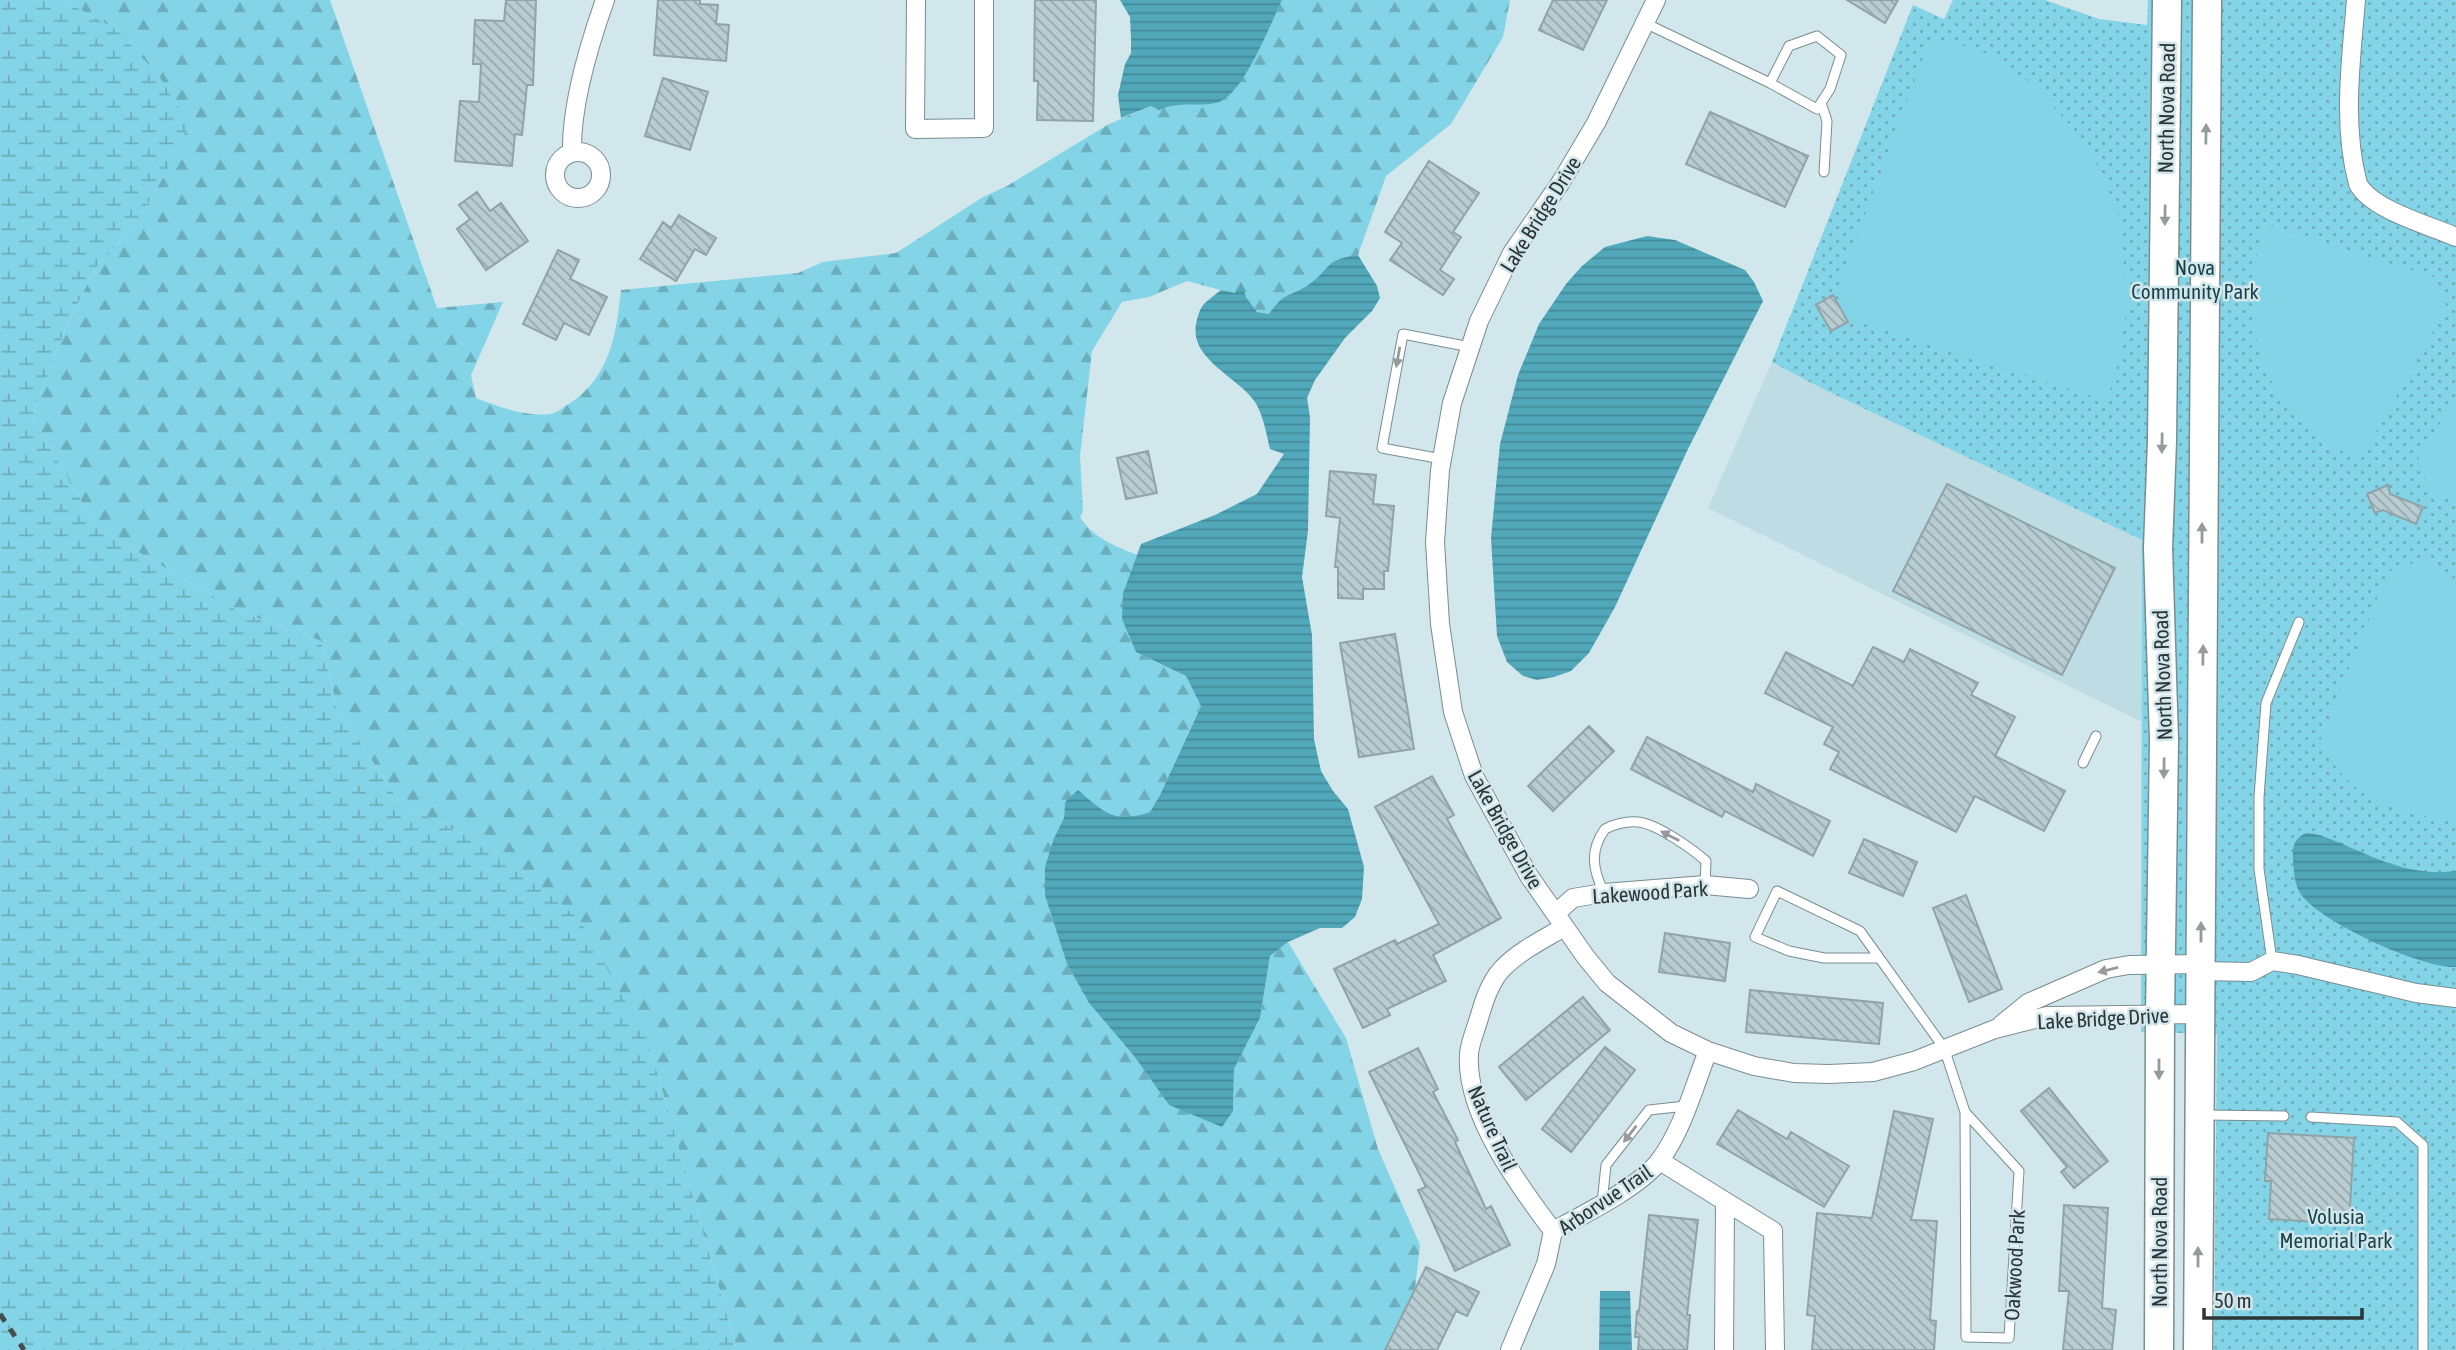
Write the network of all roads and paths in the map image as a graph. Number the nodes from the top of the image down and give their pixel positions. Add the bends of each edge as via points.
1 (605, 0) edge
2 (916, 0) edge
3 (984, 0) edge
4 (1656, 0) edge
5 (2167, 0) edge
6 (2207, 0) edge
7 (2356, 0) edge
8 (1645, 23) junction
9 (1770, 83) junction
10 (1821, 103) junction
11 (572, 152) dead end
12 (1824, 172) dead end
13 (2456, 237) edge
14 (1470, 347) junction
15 (1442, 459) junction
16 (2158, 548) junction
17 (2203, 601) junction
18 (2299, 622) dead end
19 (2095, 736) dead end
20 (2083, 763) dead end
21 (1705, 885) junction
22 (1749, 889) dead end
23 (1604, 894) junction
24 (1560, 920) junction
25 (1879, 958) junction
26 (2272, 961) junction
27 (2160, 964) junction
28 (2201, 967) junction
29 (2456, 998) edge
30 (2160, 1014) junction
31 (2200, 1014) junction
32 (1995, 1029) junction
33 (1944, 1048) junction
34 (1708, 1051) junction
35 (1686, 1106) junction
36 (1965, 1112) junction
37 (2199, 1115) junction
38 (2284, 1116) dead end
39 (2311, 1116) dead end
40 (1660, 1161) junction
41 (1724, 1203) junction
42 (1602, 1206) junction
43 (1553, 1231) junction
44 (1510, 1350) edge
45 (1724, 1350) edge
46 (1775, 1350) edge
47 (2159, 1350) edge
48 (2198, 1350) edge
49 (2423, 1350) edge

1 - 11 street via 591,38
2 - 3 street via 915,129 984,128
4 - 8 street, Lake Bridge Drive
5 -> 16 main road, North Nova Road
17 -> 6 main road, North Nova Road
7 - 13 street via 2349,100 2358,184 2376,202
8 - 9 lane
8 - 14 street, Lake Bridge Drive via 1596,123 1512,253
9 - 10 lane via 1817,109
9 - 10 lane via 1789,46 1817,36 1842,55
10 - 12 lane via 1827,121
14 - 15 street, Lake Bridge Drive via 1452,403
14 -> 15 lane via 1403,334 1382,448
15 - 24 street, Lake Bridge Drive via 1435,542 1440,624 1453,712 1474,776
16 - 17 main road via 2185,565
16 -> 27 main road, North Nova Road via 2164,741
28 -> 17 main road, North Nova Road
18 - 26 lane via 2266,703 2259,869
19 - 20 lane
21 - 22 street, Lakewood Park
21 - 23 street, Lakewood Park
21 -> 23 lane via 1706,860 1685,844 1640,822 1619,823 1605,829 1594,850 1596,876
23 - 24 street, Lakewood Park via 1573,898
24 - 34 street, Lake Bridge Drive via 1607,983 1671,1033
24 - 43 street, Nature Trail via 1502,970 1489,988 1469,1052 1477,1101 1503,1161
25 - 25 lane, Oakwood Park via 1860,931 1777,891 1755,937 1824,958
25 - 33 lane, Oakwood Park
26 - 28 street via 2251,972
26 - 29 street
27 - 28 street
27 - 30 main road, North Nova Road
27 -> 32 street via 2106,969 2028,1003
28 - 31 main road, North Nova Road
30 - 31 street, Lake Bridge Drive
30 - 32 street, Lake Bridge Drive via 2047,1016
30 -> 47 main road, North Nova Road
31 - 37 main road, North Nova Road
32 - 33 street, Lake Bridge Drive
33 - 34 street, Lake Bridge Drive via 1873,1072 1829,1074 1754,1066
33 - 36 lane, Oakwood Park
34 - 35 street, Arborvue Trail
35 - 40 street, Arborvue Trail
35 -> 42 lane via 1649,1110 1606,1165
36 - 36 lane, Oakwood Park via 2019,1171 2009,1338 1966,1337
37 - 38 lane
48 -> 37 main road, North Nova Road
39 - 49 lane via 2397,1122 2423,1145
40 - 41 street
40 - 42 street, Arborvue Trail
41 - 45 street
41 - 46 street via 1773,1231
42 - 43 street, Arborvue Trail
43 - 44 street, Arborvue Trail via 1546,1264

